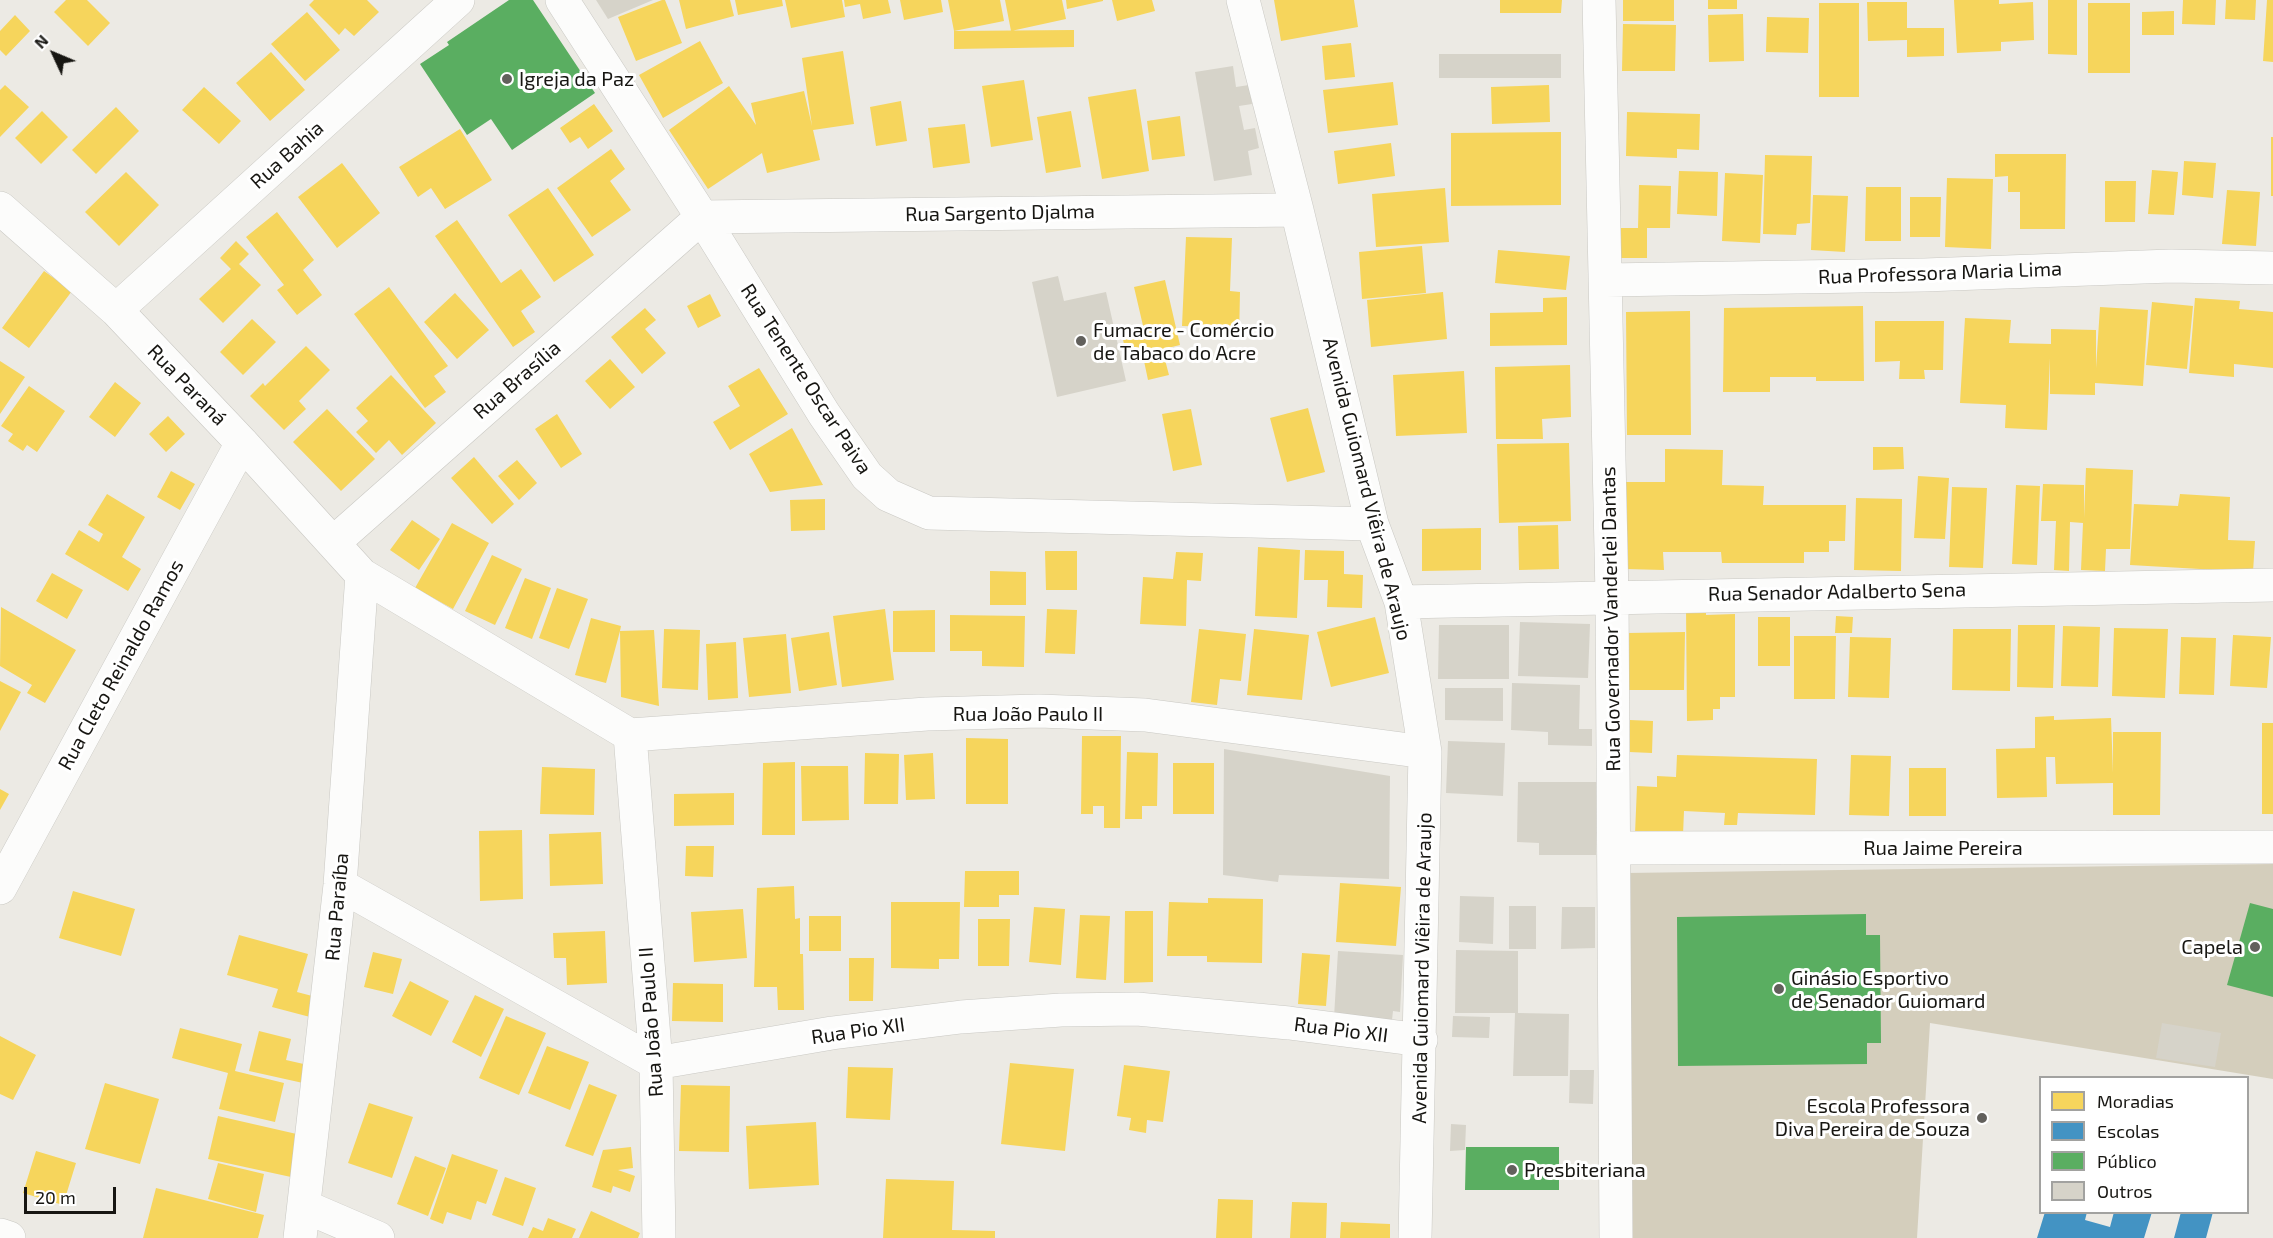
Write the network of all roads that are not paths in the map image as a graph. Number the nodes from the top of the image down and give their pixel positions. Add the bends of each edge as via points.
1 (458, 0) edge
2 (562, 0) edge
3 (1243, 0) edge
4 (1599, 0) edge
5 (1297, 210) junction
6 (702, 217) junction
7 (3, 219) edge
8 (2273, 268) edge
9 (1606, 280) junction
10 (116, 310) junction
11 (242, 443) junction
12 (1372, 524) junction
13 (333, 543) junction
14 (362, 575) junction
15 (2273, 585) edge
16 (1612, 596) junction
17 (1401, 602) junction
18 (630, 735) junction
19 (1425, 752) junction
20 (1614, 848) junction
21 (2273, 848) edge
22 (340, 885) junction
23 (0, 888) edge
24 (1421, 1040) junction
25 (656, 1063) junction
26 (303, 1223) edge
27 (0, 1235) edge
28 (9, 1238) edge
29 (378, 1238) edge
30 (659, 1238) edge
31 (1415, 1238) edge
32 (1617, 1238) edge

1 - 10 street, Rua Bahia
2 - 6 street, Rua Tenente Oscar Paiva
3 - 5 street, Avenida Guiomard Viêira de Araujo
4 - 9 street, Rua Governador Vanderlei Dantas
5 - 6 street, Rua Sargento Djalma
5 - 12 street, Avenida Guiomard Viêira de Araujo
6 - 12 street, Rua Tenente Oscar Paiva via 830,423 867,476 888,495 929,513
6 - 13 street, Rua Brasília
7 - 10 street, Rua Paraná
8 - 9 street, Rua Professora Maria Lima via 2171,266
9 - 16 street, Rua Governador Vanderlei Dantas
10 - 11 street, Rua Paraná
11 - 13 street, Rua Paraná
11 - 23 street, Rua Cleto Reinaldo Ramos
12 - 17 street, Avenida Guiomard Viêira de Araujo
13 - 14 street, Rua Paraná
14 - 18 street
14 - 22 street, Rua Paraíba
15 - 16 street, Rua Senador Adalberto Sena
16 - 17 street, Rua Senador Adalberto Sena
16 - 20 street, Rua Governador Vanderlei Dantas
17 - 19 street, Avenida Guiomard Viêira de Araujo
18 - 19 street, Rua João Paulo II via 927,714 1039,711 1145,715
18 - 25 street, Rua João Paulo II
19 - 24 street, Avenida Guiomard Viêira de Araujo
20 - 21 street, Rua Jaime Pereira
20 - 32 street, Rua Governador Vanderlei Dantas
22 - 25 street
22 - 26 street, Rua Paraíba
24 - 25 street, Rua Pio XII via 1137,1009 1061,1010 961,1017 832,1033
24 - 31 street, Avenida Guiomard Viêira de Araujo
25 - 30 street, Rua João Paulo II
26 - 29 street
27 - 28 street

